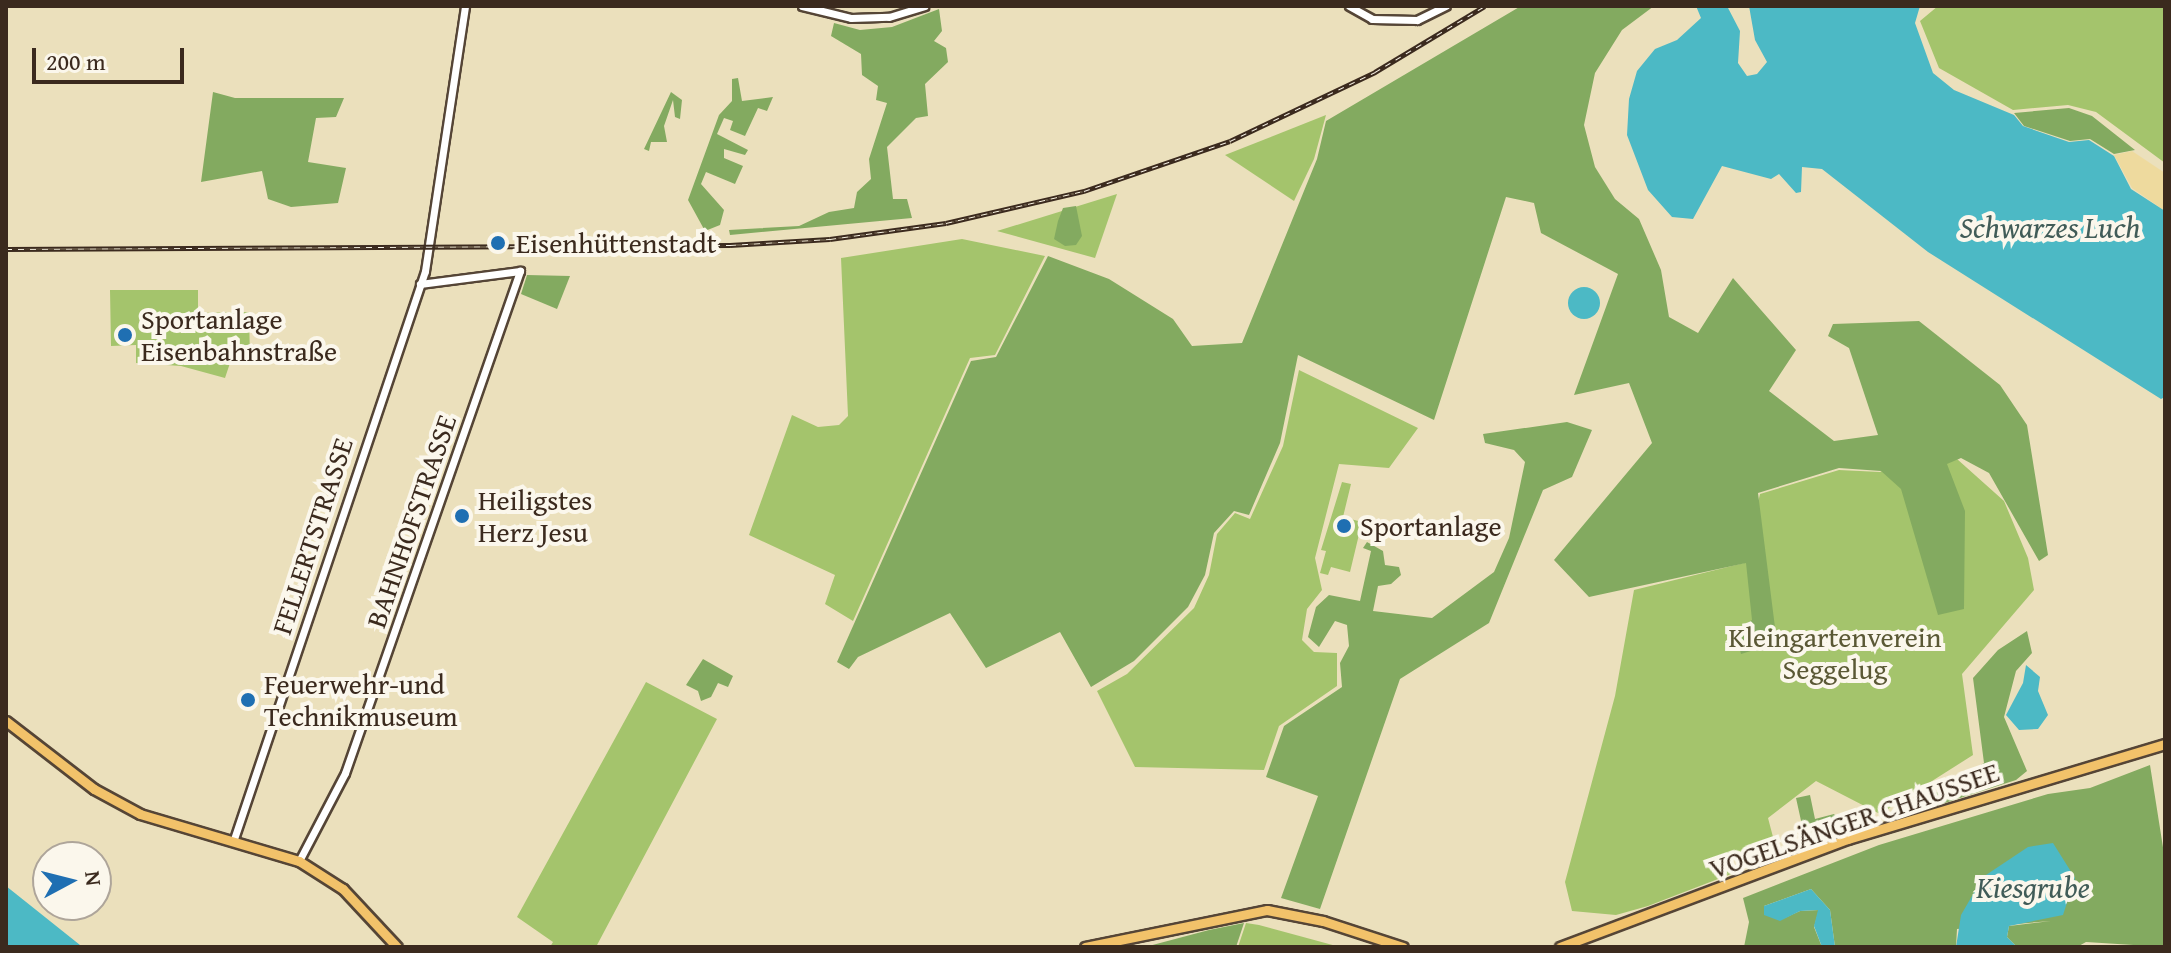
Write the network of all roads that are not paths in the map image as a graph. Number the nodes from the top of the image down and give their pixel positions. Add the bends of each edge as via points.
1 (465, 6) edge
2 (802, 6) edge
3 (924, 6) edge
4 (1349, 6) edge
5 (1446, 6) edge
6 (425, 271) junction
7 (435, 281) junction
8 (420, 284) junction
9 (6, 721) edge
10 (2165, 744) edge
11 (234, 839) junction
12 (299, 861) junction
13 (397, 947) edge
14 (1085, 947) edge
15 (1403, 947) edge
16 (1560, 947) edge

1 - 6 street, FELLERTSTRASSE
2 - 3 street via 851,18 889,17
4 - 5 street via 1372,19 1417,20
6 - 7 street
6 - 8 street, FELLERTSTRASSE
7 - 8 street, BAHNHOFSTRASSE
7 - 12 street, BAHNHOFSTRASSE via 520,271 345,773
8 - 11 street, FELLERTSTRASSE
9 - 11 main road via 117,803
10 - 16 main road, VOGELSÄNGER CHAUSSEE via 1872,831
11 - 12 main road
12 - 13 main road via 343,889
14 - 15 main road via 1267,910 1310,917

